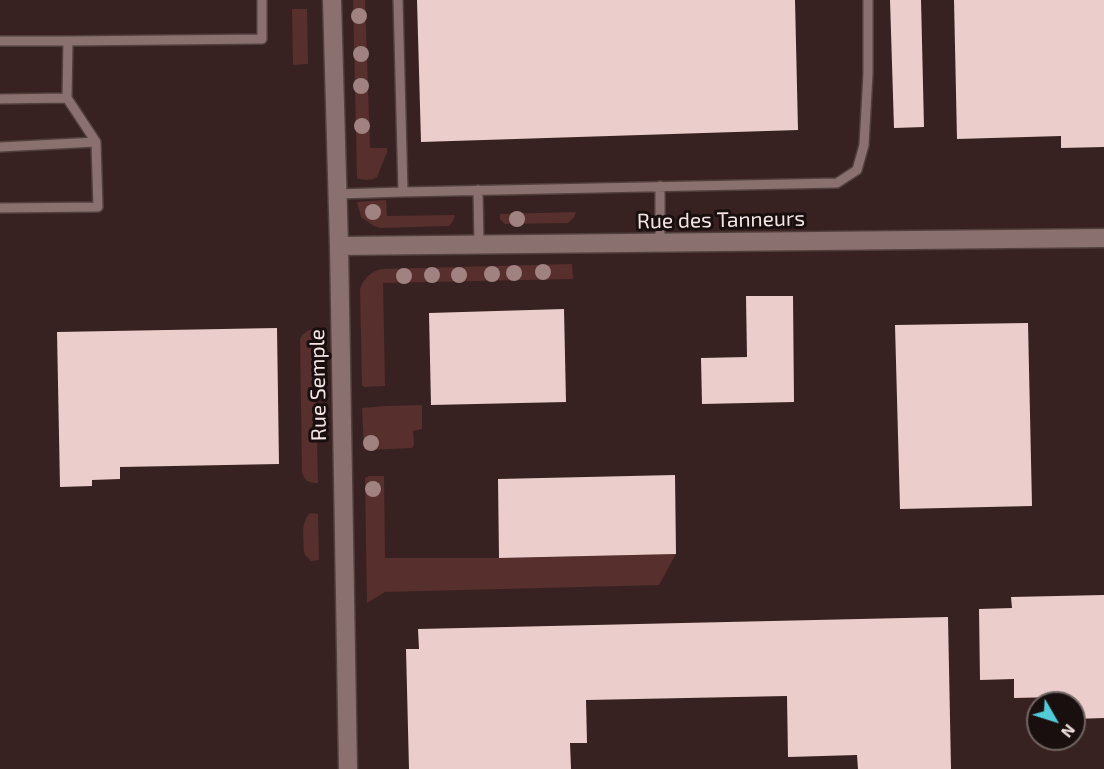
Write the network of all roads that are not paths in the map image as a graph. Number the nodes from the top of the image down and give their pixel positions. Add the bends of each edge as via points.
1 (262, 0) edge
2 (332, 0) edge
3 (398, 0) edge
4 (868, 0) edge
5 (0, 41) edge
6 (68, 41) junction
7 (67, 98) junction
8 (0, 99) edge
9 (96, 142) junction
10 (0, 147) edge
11 (660, 186) junction
12 (478, 190) junction
13 (403, 192) junction
14 (338, 194) junction
15 (0, 208) edge
16 (1104, 238) edge
17 (660, 243) junction
18 (479, 245) junction
19 (339, 246) junction
20 (348, 769) edge

1 - 6 lane via 262,39
2 - 14 street, Rue Semple
3 - 13 lane
4 - 11 lane via 864,145 857,170 837,183
5 - 6 lane
6 - 7 lane
7 - 8 lane
7 - 9 lane
9 - 10 lane
9 - 15 lane via 98,207
11 - 12 lane
11 - 17 lane
12 - 13 lane
12 - 18 lane
13 - 14 lane
14 - 19 street, Rue Semple
16 - 17 street, Rue des Tanneurs
17 - 18 street, Rue des Tanneurs
18 - 19 street, Rue des Tanneurs
19 - 20 street, Rue Semple

